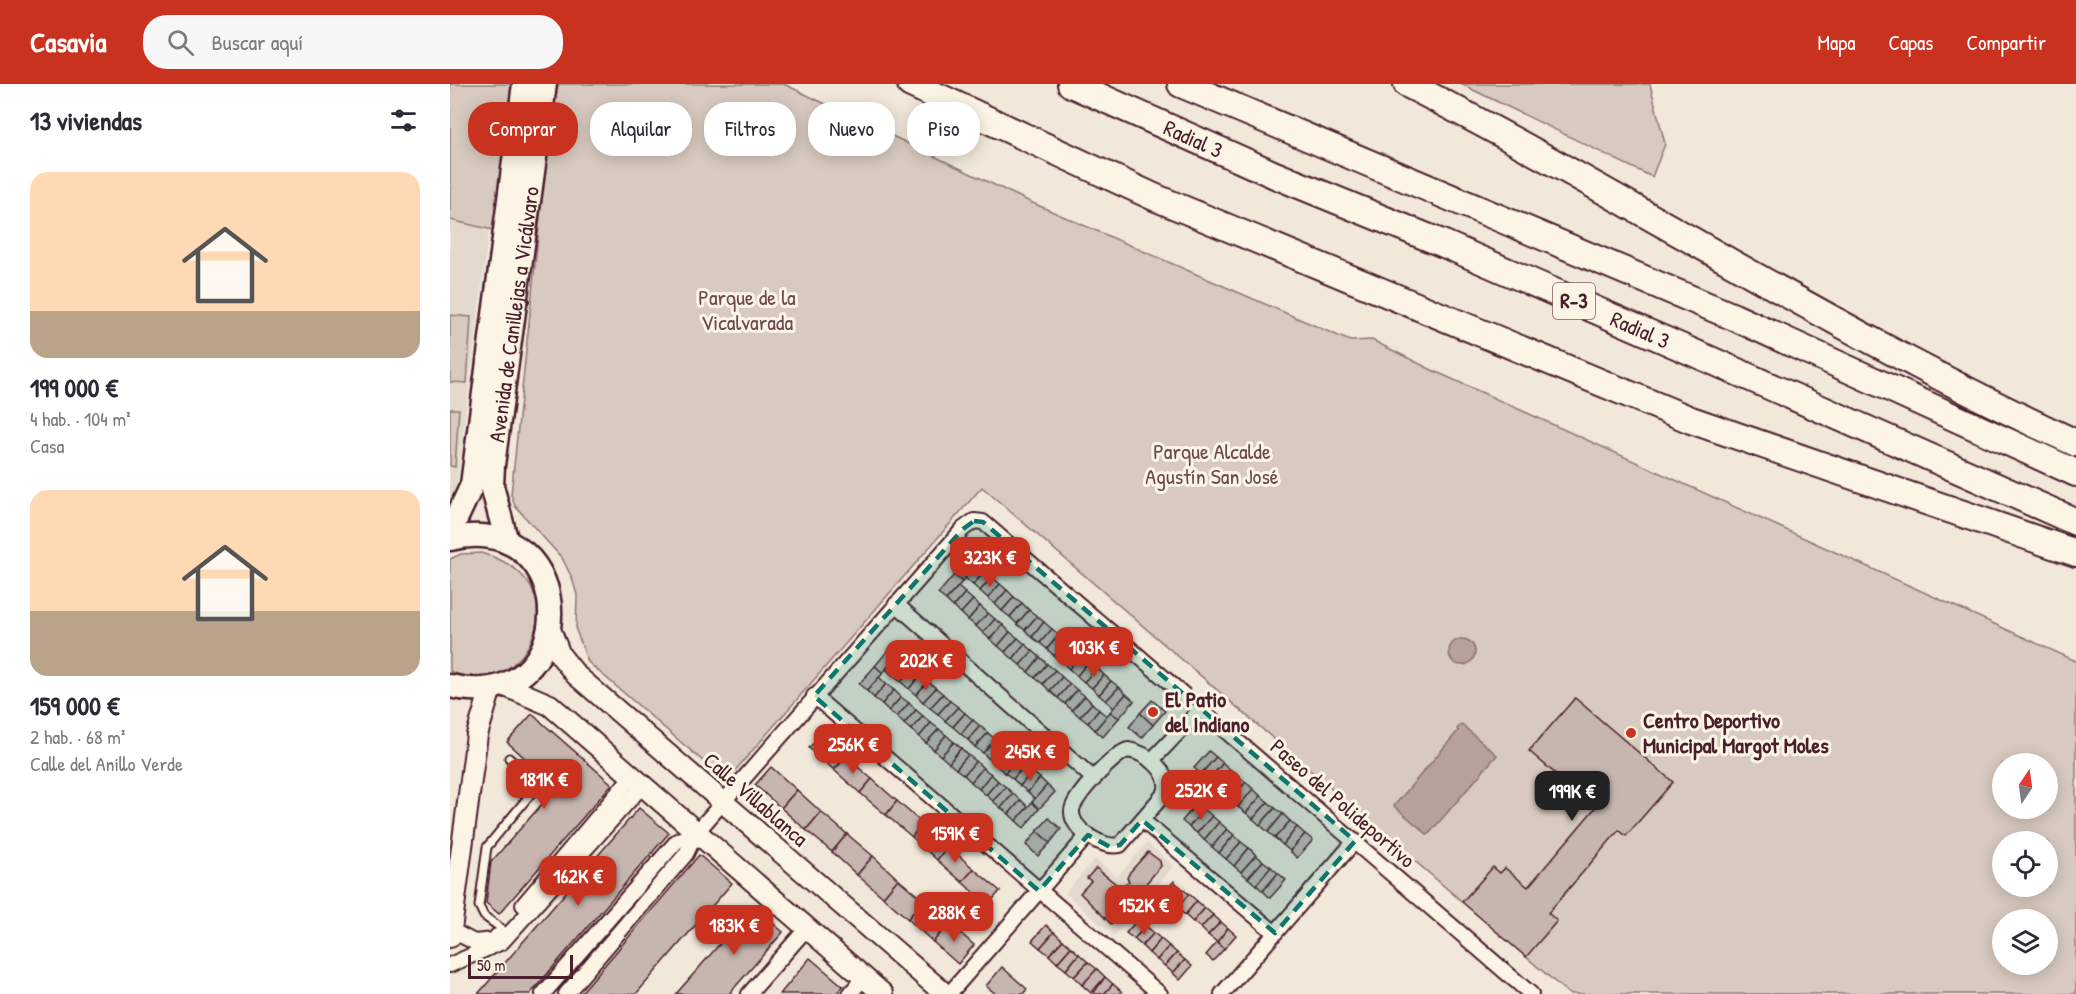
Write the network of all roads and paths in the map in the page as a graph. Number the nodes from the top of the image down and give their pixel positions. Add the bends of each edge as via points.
1 (524, 84) edge
2 (545, 84) edge
3 (911, 84) edge
4 (1071, 84) edge
5 (1181, 84) edge
6 (1407, 84) edge
7 (2076, 443) edge
8 (2076, 473) edge
9 (2076, 522) edge
10 (450, 532) edge
11 (450, 539) edge
12 (507, 542) junction
13 (2076, 553) edge
14 (896, 604) junction
15 (550, 629) junction
16 (450, 686) edge
17 (497, 686) junction
18 (814, 696) junction
19 (1201, 709) junction
20 (509, 758) dead end
21 (1151, 761) junction
22 (1094, 779) junction
23 (638, 781) junction
24 (722, 802) junction
25 (1142, 820) junction
26 (696, 833) junction
27 (1088, 835) junction
28 (1354, 841) junction
29 (1039, 891) junction
30 (807, 928) junction
31 (502, 929) junction
32 (1275, 933) junction
33 (450, 934) edge
34 (450, 964) edge
35 (864, 977) junction
36 (543, 994) edge
37 (567, 994) edge
38 (749, 994) edge
39 (850, 994) edge
40 (883, 994) edge
41 (947, 994) edge
42 (1160, 994) edge
43 (1222, 994) edge
44 (1531, 994) edge

1 - 10 main road, Avenida de Canillejas a Vicálvaro via 472,485
2 - 12 main road, Avenida de Canillejas a Vicálvaro via 493,465 492,486
3 - 13 highway via 1154,197 1691,420
4 - 9 highway, Radial 3 / R-3
5 - 8 highway, Radial 3 / R-3 via 1734,317
6 - 7 highway via 1755,278 1989,403
11 - 12 main road via 487,536
12 - 15 main road via 539,569 552,608
14 - 18 street
14 - 19 street, Paseo del Polideportivo via 963,529 975,521 983,522
14 - 22 street
15 - 17 main road via 533,663 519,676
15 - 24 main road, Calle Villablanca via 560,655 576,675
16 - 17 main road via 468,690
17 - 23 main road via 550,705
17 - 33 main road via 477,735
18 - 24 street
18 - 29 street
19 - 21 street
19 - 28 street, Paseo del Polideportivo
20 - 31 lane via 538,785 487,847 479,906 484,916
21 - 22 street via 1135,751 1120,752
21 - 25 street via 1167,777 1168,786
22 - 27 street via 1073,804 1071,813 1073,821
23 - 26 main road
23 - 31 street
23 - 34 street via 502,942
24 - 26 street
24 - 41 main road, Calle Villablanca
25 - 27 street via 1120,845 1110,848
25 - 32 street
26 - 30 main road
26 - 36 street via 671,847
26 - 37 street via 686,854
27 - 29 street
28 - 32 street
28 - 44 street, Paseo del Polideportivo
29 - 41 street
29 - 42 street
30 - 35 main road
30 - 38 street
31 - 33 street via 494,940 474,942
32 - 43 street
35 - 39 street
35 - 40 main road

